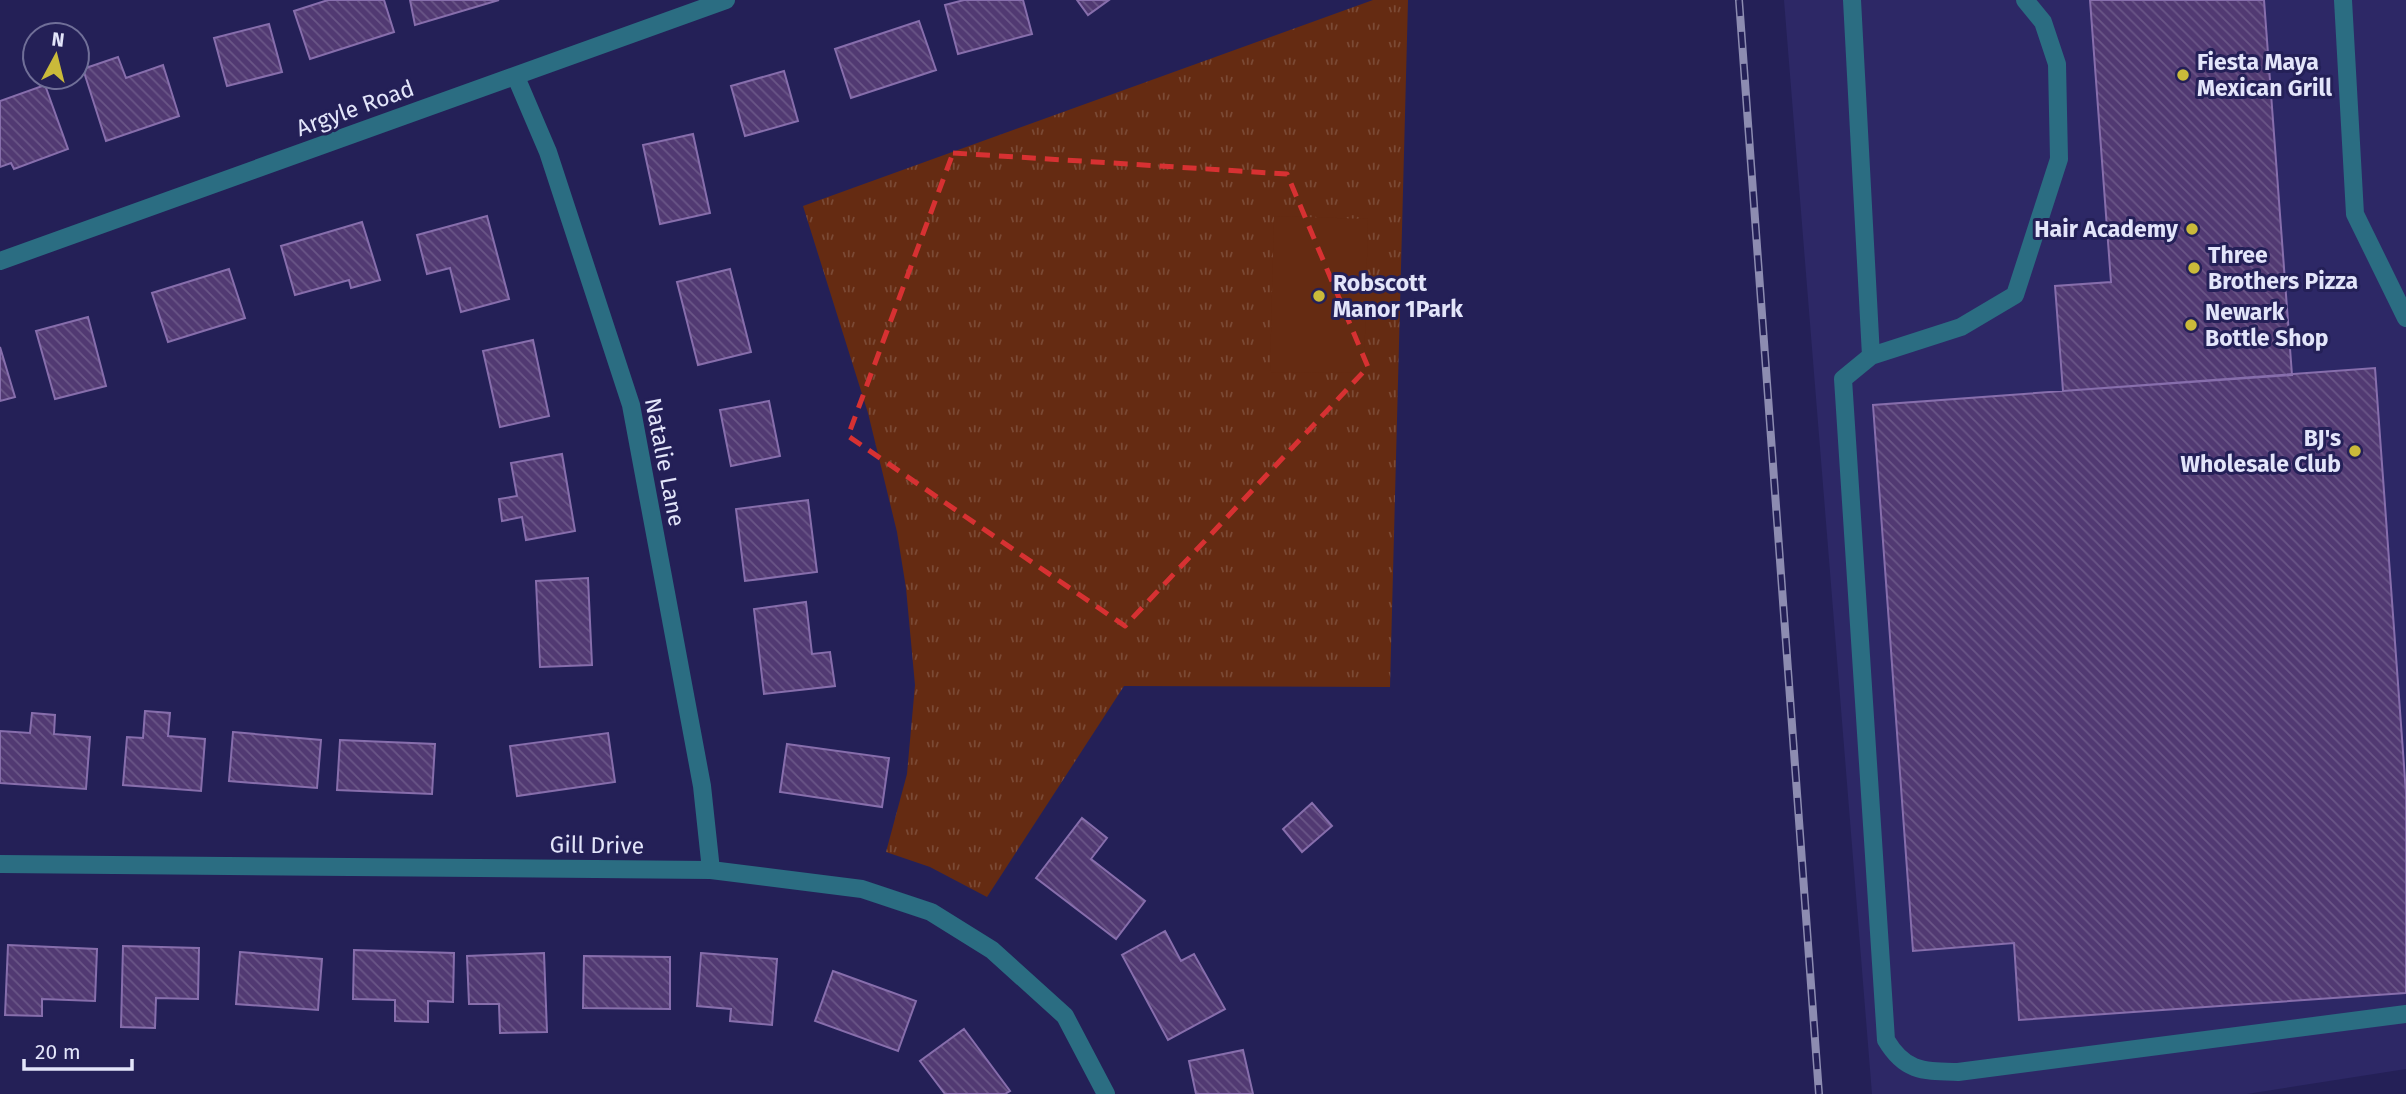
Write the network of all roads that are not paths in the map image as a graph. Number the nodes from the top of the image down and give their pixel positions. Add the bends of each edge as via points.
1 (726, 0) edge
2 (1852, 0) edge
3 (2025, 0) edge
4 (2343, 0) edge
5 (516, 77) junction
6 (0, 261) edge
7 (2406, 318) edge
8 (1871, 356) junction
9 (0, 864) edge
10 (711, 870) junction
11 (2406, 1014) edge
12 (1106, 1094) edge

1 - 5 street, Argyle Road
2 - 8 street
3 - 8 street via 2043,22 2057,64 2059,159 2015,295 1961,327
4 - 7 street via 2355,214
5 - 6 street, Argyle Road
5 - 10 street, Natalie Lane via 548,152 631,405 702,786
8 - 11 street via 1843,379 1886,1040 1896,1057 1923,1071 1958,1072
9 - 10 street, Gill Drive
10 - 12 street, Gill Drive via 862,889 931,912 992,950 1065,1016

